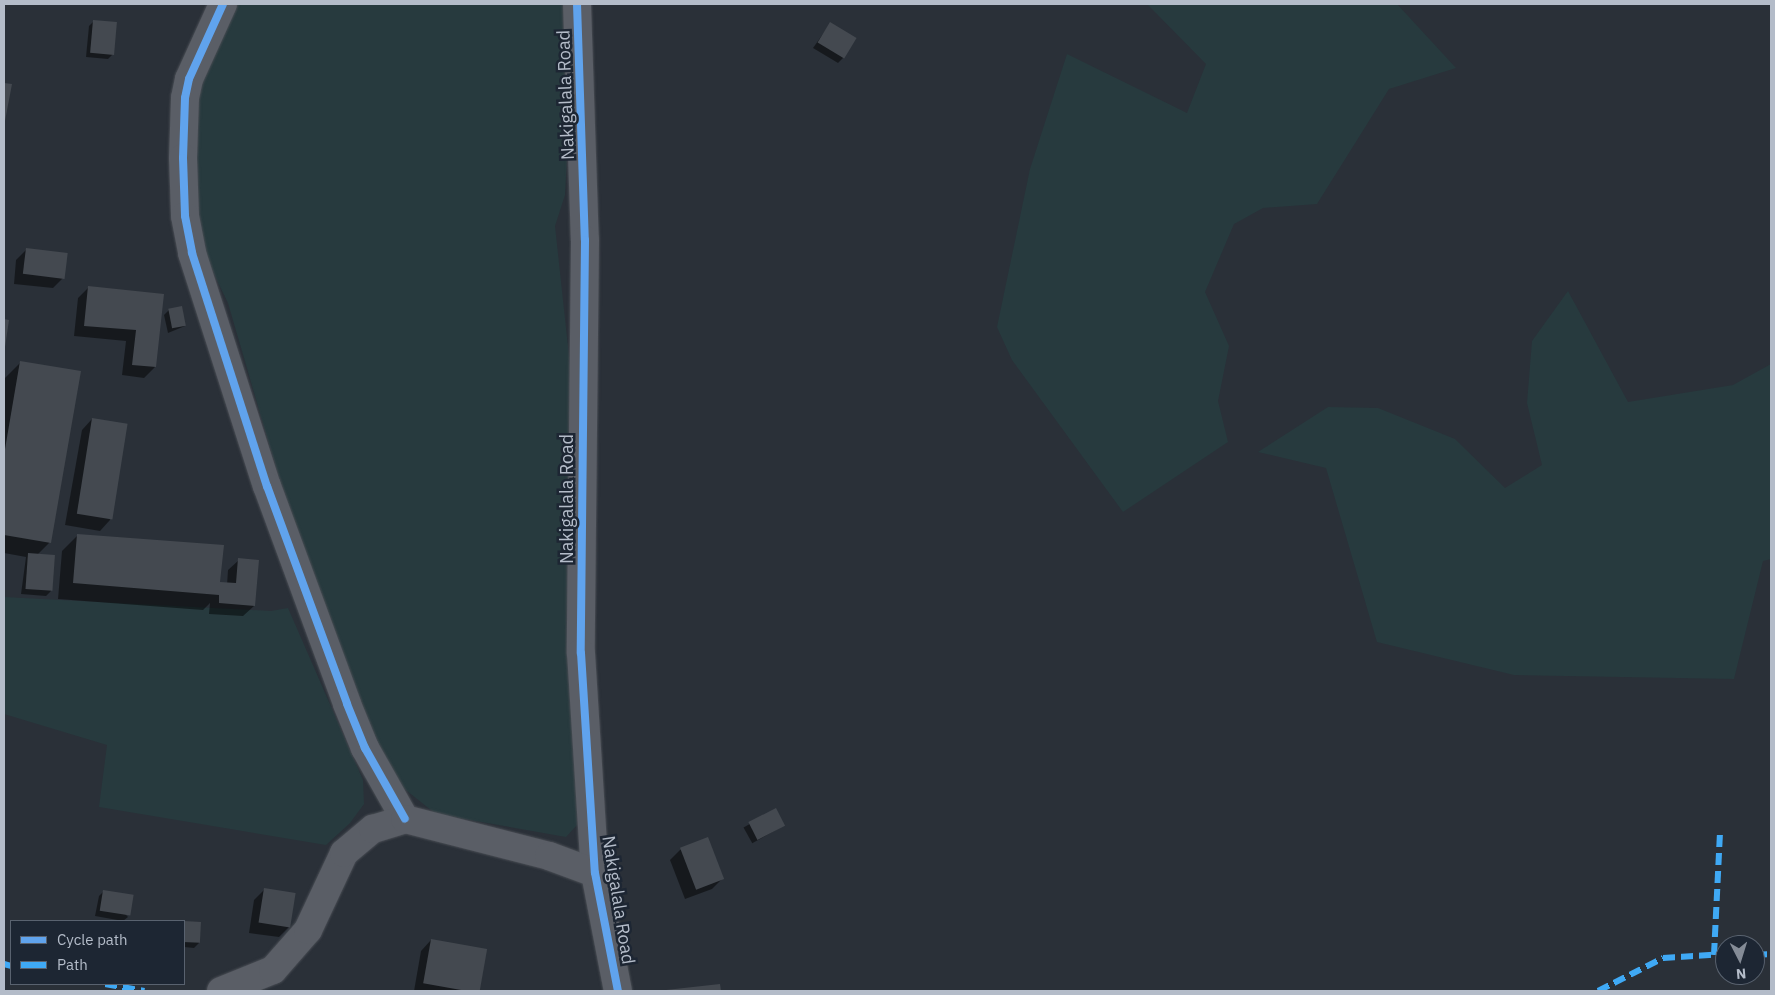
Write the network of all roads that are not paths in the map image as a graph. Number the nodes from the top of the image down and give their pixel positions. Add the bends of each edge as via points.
1 (223, 4) edge
2 (577, 4) edge
3 (405, 819) junction
4 (595, 872) junction
5 (221, 991) edge
6 (618, 991) edge

1 - 3 street via 189,79 186,98 185,216 192,253 267,486 347,704 365,748
2 - 4 street, Nakigalala Road via 585,240 581,653
3 - 4 street via 549,856
3 - 5 street via 373,829 344,853 308,930 273,970
4 - 6 street, Nakigalala Road

